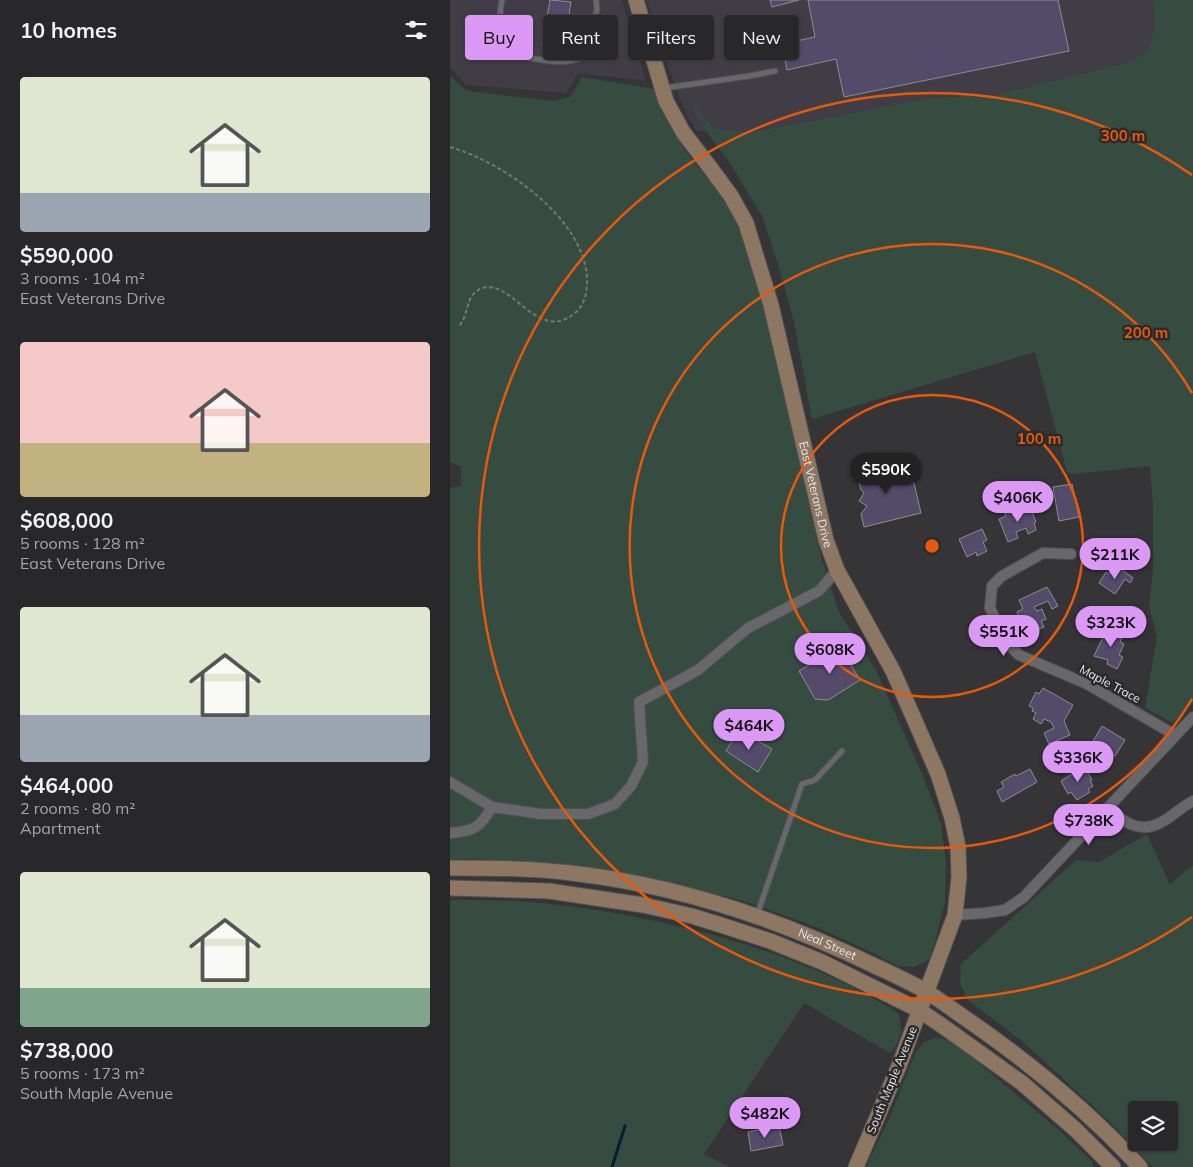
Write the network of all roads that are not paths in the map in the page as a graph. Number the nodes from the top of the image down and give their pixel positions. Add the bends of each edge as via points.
1 (502, 0) edge
2 (596, 0) edge
3 (636, 0) edge
4 (775, 71) dead end
5 (662, 89) junction
6 (1071, 554) dead end
7 (836, 570) junction
8 (1193, 717) edge
9 (1175, 735) junction
10 (842, 751) dead end
11 (450, 782) edge
12 (1193, 800) edge
13 (492, 807) junction
14 (1108, 807) junction
15 (450, 833) edge
16 (450, 868) edge
17 (450, 888) edge
18 (955, 915) junction
19 (757, 916) junction
20 (926, 992) junction
21 (919, 1010) junction
22 (856, 1167) edge
23 (1113, 1167) edge
24 (1140, 1167) edge

1 - 2 lane via 501,27 509,45 521,55 572,62 584,56
3 - 5 main road, East Veterans Drive
4 - 5 lane
5 - 7 main road, East Veterans Drive via 683,132 731,196 746,223 771,305 826,540
6 - 9 street, Maple Trace via 1042,553 1002,576 992,586 990,608 1005,641 1019,655 1087,684
7 - 13 street via 819,591 748,628 698,670 639,702 643,762 631,786 615,804 588,814 541,814
7 - 18 main road, East Veterans Drive via 893,671 938,774 958,846
8 - 9 street
9 - 14 street
10 - 19 lane via 816,780 802,784
11 - 13 street
12 - 14 street via 1160,823 1147,827 1132,826
13 - 15 street via 484,822 472,830
14 - 18 street via 1024,897 1005,910
16 - 19 main road, Neal Street via 570,873 628,881
17 - 21 main road, Neal Street via 549,890 692,916 822,962
18 - 20 main road, East Veterans Drive
19 - 20 main road, Neal Street via 846,952
20 - 21 main road, South Maple Avenue
20 - 24 main road, Neal Street via 1058,1087
21 - 22 main road, South Maple Avenue
21 - 23 main road, Neal Street via 1022,1083

